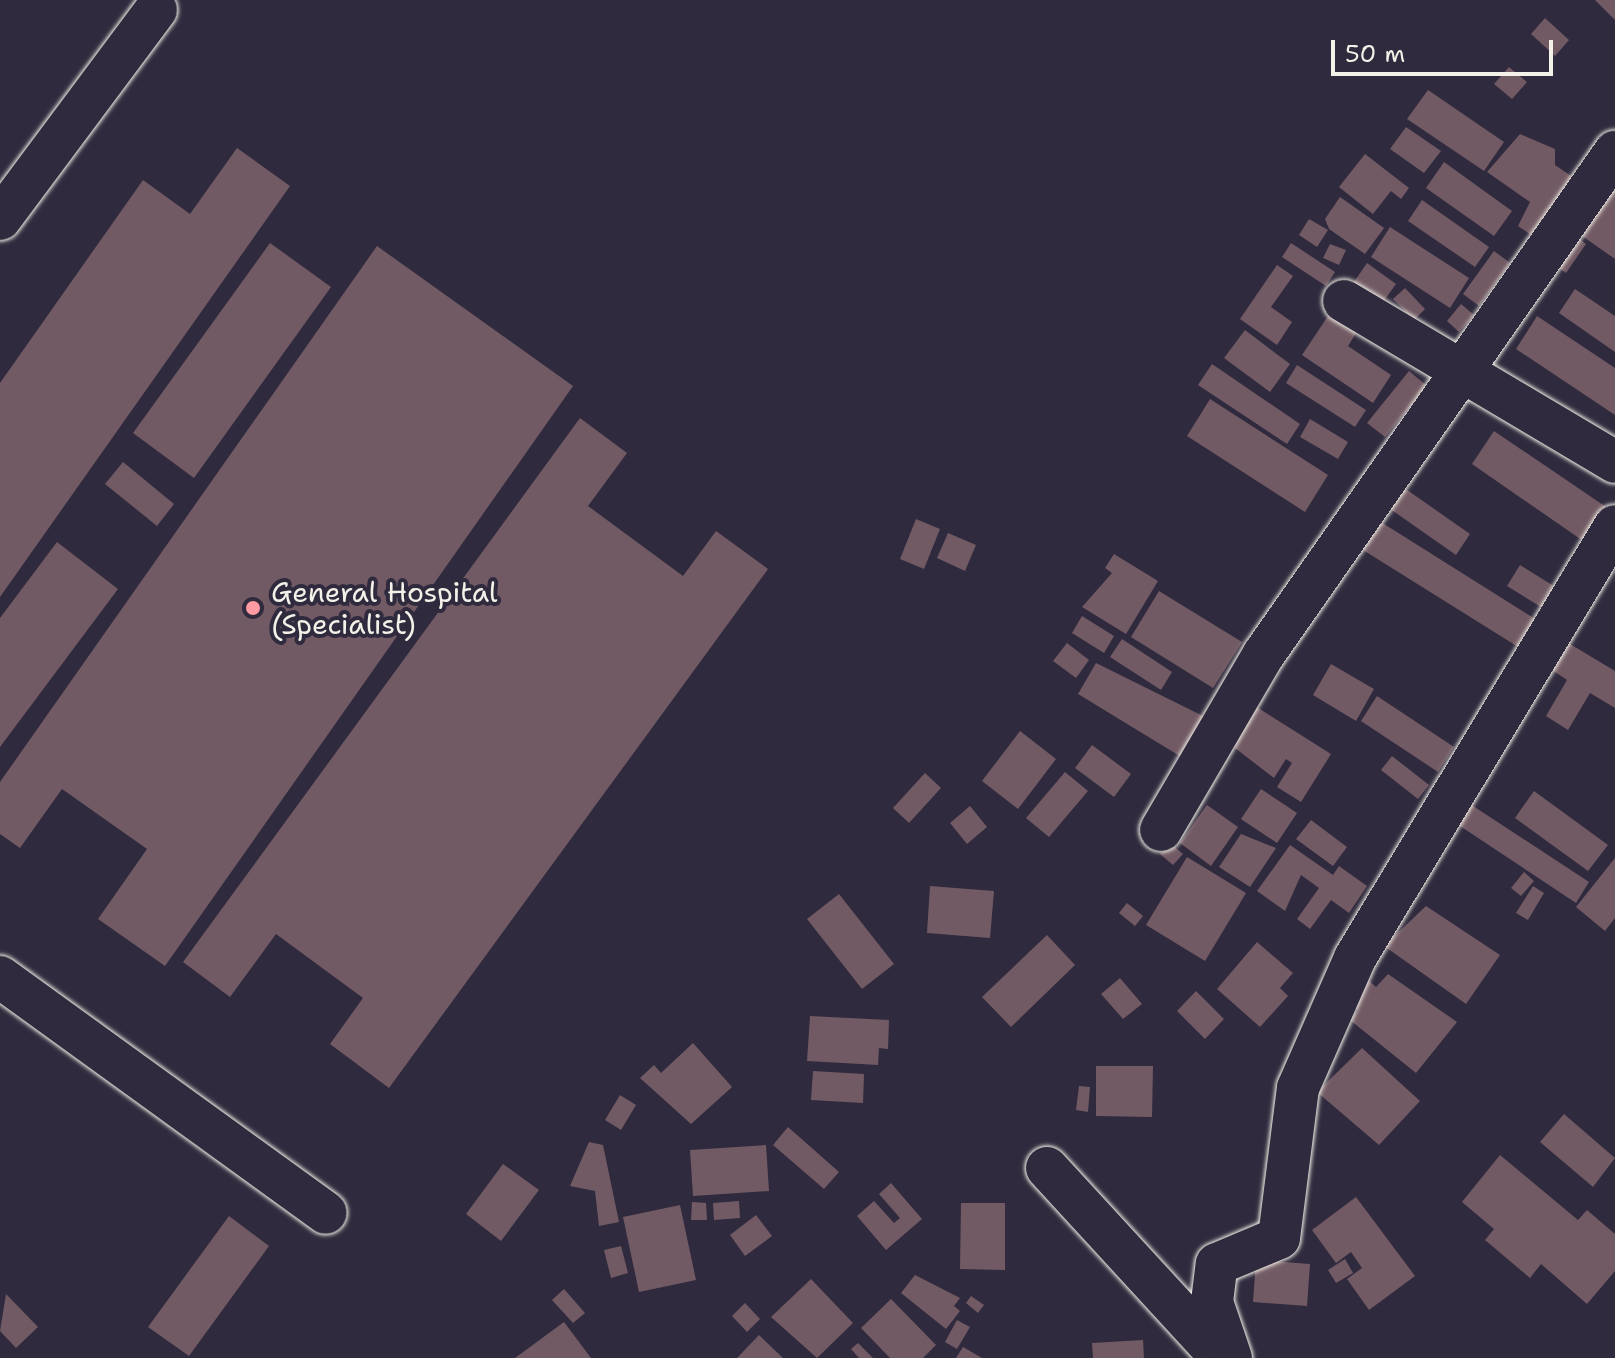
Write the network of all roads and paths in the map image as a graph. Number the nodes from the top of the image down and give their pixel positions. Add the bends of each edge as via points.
1 (156, 10) dead end
2 (1615, 152) edge
3 (0, 219) edge
4 (1344, 301) dead end
5 (1460, 370) junction
6 (1615, 462) edge
7 (1615, 526) edge
8 (1161, 830) dead end
9 (0, 977) edge
10 (1047, 1168) dead end
11 (326, 1213) dead end
12 (1222, 1358) edge
13 (1231, 1358) edge

1 - 3 street
2 - 5 street
4 - 5 street
5 - 6 street
5 - 8 street via 1264,654
7 - 13 street via 1355,958 1298,1088 1279,1238 1217,1264 1212,1302
9 - 11 street
10 - 12 street

